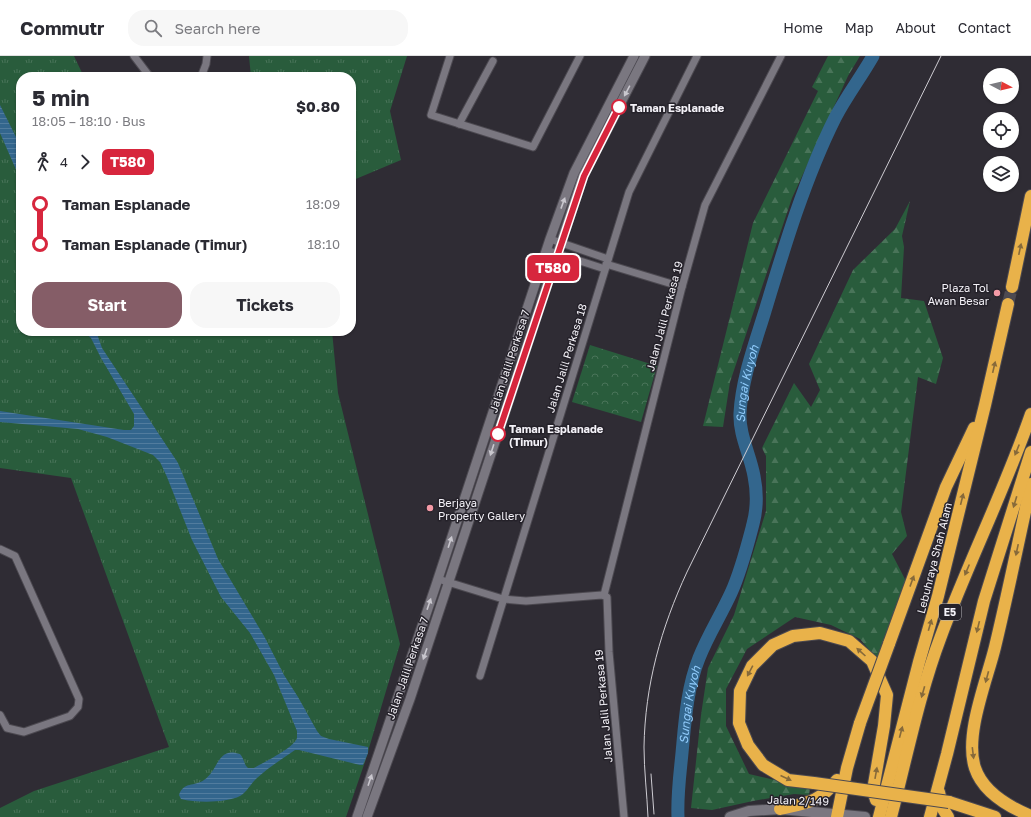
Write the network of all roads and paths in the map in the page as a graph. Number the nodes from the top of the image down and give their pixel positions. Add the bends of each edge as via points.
1 (134, 56) edge
2 (207, 56) edge
3 (450, 56) edge
4 (580, 56) edge
5 (634, 56) edge
6 (645, 56) edge
7 (697, 56) edge
8 (781, 56) edge
9 (493, 61) dead end
10 (146, 72) edge
11 (203, 72) edge
12 (459, 124) junction
13 (1031, 196) edge
14 (550, 239) junction
15 (562, 243) junction
16 (546, 250) junction
17 (557, 254) junction
18 (606, 264) junction
19 (682, 287) junction
20 (1012, 287) tunnel mouth
21 (1008, 304) tunnel mouth
22 (985, 405) junction
23 (1031, 414) edge
24 (1031, 452) edge
25 (1031, 484) edge
26 (0, 549) edge
27 (438, 579) junction
28 (449, 582) junction
29 (603, 595) junction
30 (503, 599) junction
31 (480, 676) dead end
32 (0, 715) edge
33 (847, 768) junction
34 (938, 787) junction
35 (780, 809) junction
36 (879, 814) edge
37 (839, 815) edge
38 (1031, 816) edge
39 (357, 817) edge
40 (367, 817) edge
41 (624, 817) edge
42 (730, 817) edge
43 (865, 817) edge
44 (891, 817) edge
45 (930, 817) edge
46 (948, 817) edge
47 (995, 817) edge

1 - 10 street
2 - 11 street
3 - 12 street via 431,115
4 - 12 street via 533,148
14 -> 5 street, Jalan Jalil Perkasa 7 via 574,173
6 -> 15 street, Jalan Jalil Perkasa 7 via 584,176
7 - 18 street, Jalan Jalil Perkasa 18 via 629,192
8 - 19 street, Jalan Jalil Perkasa 19 via 706,205
9 - 12 street
20 -> 13 highway
14 - 15 street
14 - 16 street, Jalan Jalil Perkasa 7
15 - 17 street, Jalan Jalil Perkasa 7
15 - 18 street
16 - 17 street
27 -> 16 street, Jalan Jalil Perkasa 7
17 - 18 street
17 -> 28 street, Jalan Jalil Perkasa 7
18 - 19 street
18 - 30 street, Jalan Jalil Perkasa 18
19 - 29 street, Jalan Jalil Perkasa 19
22 -> 21 highway, Lebuhraya Shah Alam / E5
33 -> 22 highway, bridge via 860,723 946,487
36 -> 22 highway, Lebuhraya Shah Alam / E5 via 938,596
23 -> 44 highway, E5 via 940,637
24 -> 34 highway via 984,601
25 -> 38 highway via 995,648 977,714 972,748 975,768 985,786 1001,800
26 - 32 street via 15,556 79,698 78,707 70,716 24,732 7,728
27 - 28 street
39 -> 27 street, Jalan Jalil Perkasa 7
28 - 30 street
28 -> 40 street, Jalan Jalil Perkasa 7
29 - 30 street via 526,601
29 - 41 street, Jalan Jalil Perkasa 19 via 608,599 609,652
30 - 31 street, Jalan Jalil Perkasa 18
33 - 35 highway via 819,798
33 - 37 highway
34 - 45 highway
34 - 46 highway via 943,809
35 - 37 main road, Jalan 2/149
35 - 42 main road, Jalan 2/149
36 -> 47 highway, bridge via 873,790 887,695 872,661 850,641 820,633 793,636 773,645 752,666 740,691 740,723 748,745 763,765 788,780 814,783 949,802
37 - 43 main road, Jalan 2/149

